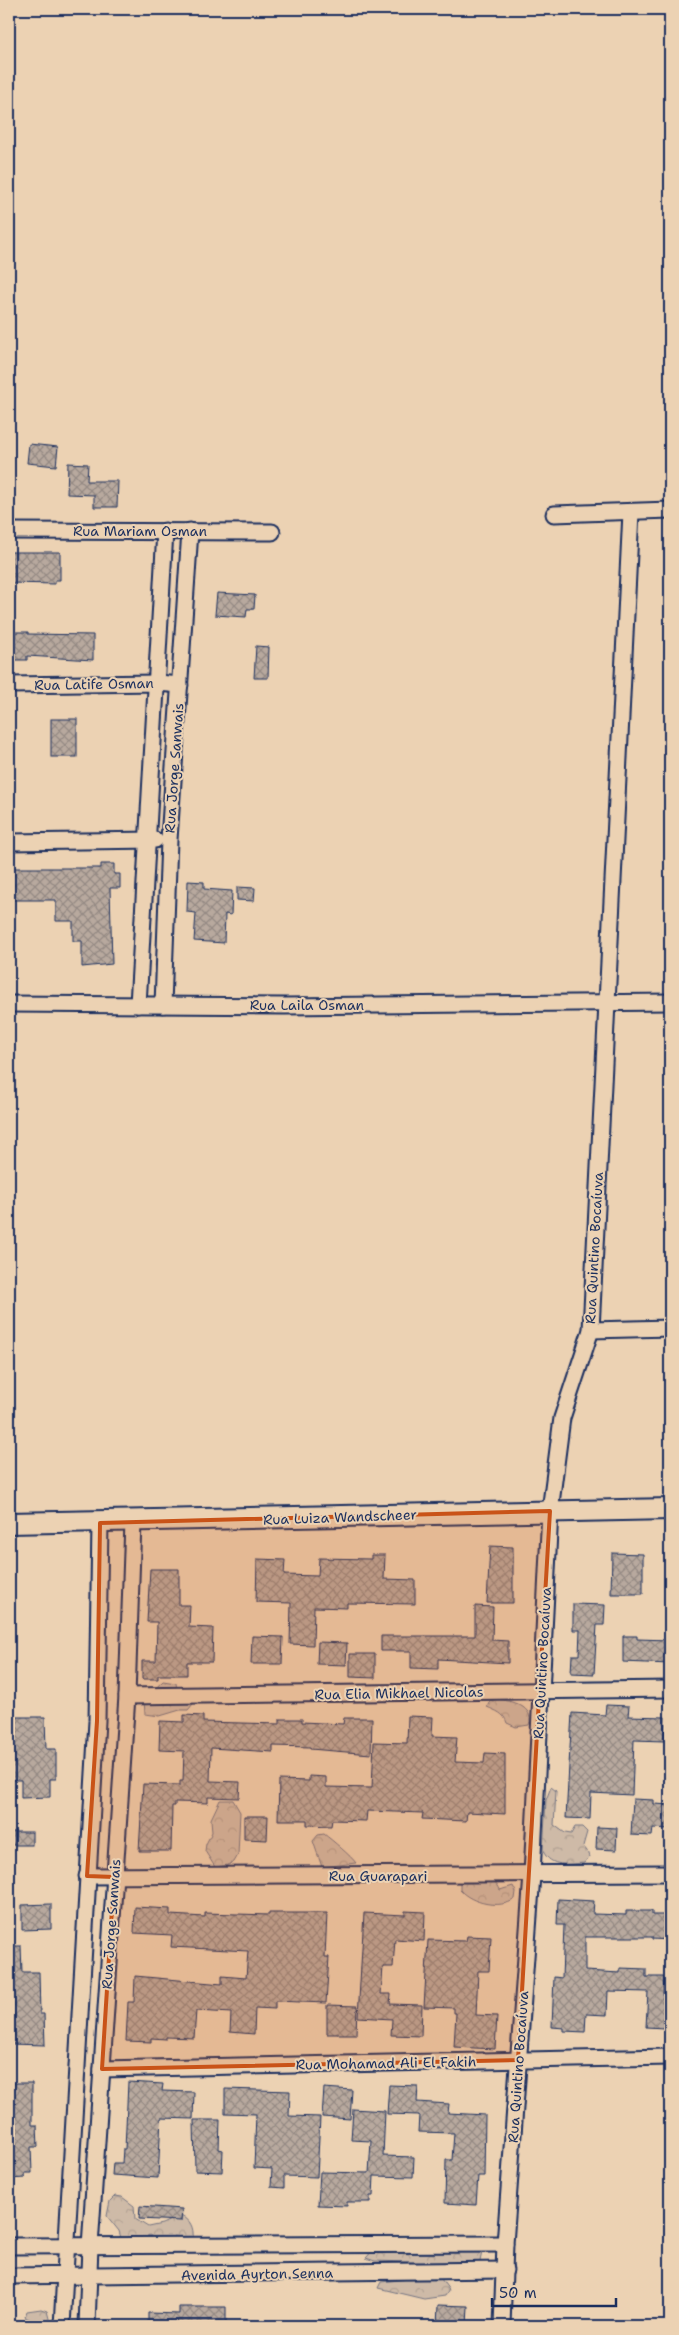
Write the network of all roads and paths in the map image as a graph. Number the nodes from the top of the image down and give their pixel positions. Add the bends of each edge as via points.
1 (670, 510) edge
2 (631, 512) junction
3 (554, 514) dead end
4 (165, 531) junction
5 (190, 531) junction
6 (9, 532) edge
7 (272, 532) dead end
8 (158, 683) junction
9 (9, 685) edge
10 (180, 685) junction
11 (146, 840) junction
12 (169, 840) junction
13 (9, 842) edge
14 (670, 1002) edge
15 (9, 1004) edge
16 (606, 1004) junction
17 (138, 1005) junction
18 (163, 1005) junction
19 (670, 1328) edge
20 (591, 1330) junction
21 (670, 1508) edge
22 (550, 1511) junction
23 (133, 1522) junction
24 (9, 1523) edge
25 (100, 1523) junction
26 (670, 1690) edge
27 (540, 1692) junction
28 (127, 1696) junction
29 (670, 1873) edge
30 (532, 1875) junction
31 (86, 1876) junction
32 (114, 1877) junction
33 (670, 2057) edge
34 (518, 2060) junction
35 (102, 2069) junction
36 (505, 2244) junction
37 (9, 2246) edge
38 (66, 2246) junction
39 (90, 2246) junction
40 (506, 2270) junction
41 (9, 2276) edge
42 (64, 2277) junction
43 (89, 2277) junction
44 (62, 2326) edge
45 (87, 2326) edge
46 (502, 2326) edge

1 - 2 street
2 - 3 street
2 - 16 street, Rua Quintino Bocaíuva
4 - 5 street, Rua Mariam Osman
4 - 6 street, Rua Mariam Osman
4 - 8 street, Rua Jorge Sanwais
5 - 7 street, Rua Mariam Osman
5 - 10 street, Rua Jorge Sanwais
8 - 9 street, Rua Latife Osman
8 - 10 street, Rua Latife Osman
8 - 11 street, Rua Jorge Sanwais
10 - 12 street, Rua Jorge Sanwais
11 - 12 street
11 - 13 street
11 - 17 street, Rua Jorge Sanwais
12 - 18 street, Rua Jorge Sanwais
14 - 16 street, Rua Laila Osman
15 - 17 street, Rua Laila Osman
16 - 18 street, Rua Laila Osman
16 - 20 street, Rua Quintino Bocaíuva
17 - 18 street, Rua Laila Osman
19 - 20 street
20 - 22 street, Rua Quintino Bocaíuva via 562,1418
21 - 22 main road, Rua Luiza Wandscheer
22 - 23 main road, Rua Luiza Wandscheer
22 - 27 street, Rua Quintino Bocaíuva
23 - 25 main road, Rua Luiza Wandscheer
23 - 28 street, Rua Jorge Sanwais
24 - 25 main road, Rua Luiza Wandscheer
25 - 31 street, Rua Jorge Sanwais via 97,1721
26 - 27 street, Rua Elia Mikhael Nicolas
27 - 28 street, Rua Elia Mikhael Nicolas
27 - 30 street, Rua Quintino Bocaíuva
28 - 32 street, Rua Jorge Sanwais
29 - 30 street, Rua Guarapari
30 - 32 street, Rua Guarapari
30 - 34 street, Rua Quintino Bocaíuva
31 - 32 street, Rua Guarapari
31 - 38 street, Rua Jorge Sanwais
32 - 35 street, Rua Jorge Sanwais
33 - 34 street, Rua Mohamad Ali El Fakih
34 - 35 street, Rua Mohamad Ali El Fakih
34 - 36 street, Rua Quintino Bocaíuva
35 - 39 street, Rua Jorge Sanwais
36 - 39 street, Avenida Ayrton Senna
36 - 40 street, Rua Quintino Bocaíuva
37 - 38 street, Avenida Ayrton Senna
38 - 39 street, Avenida Ayrton Senna
38 - 42 street, Rua Jorge Sanwais
39 - 43 street, Rua Jorge Sanwais
40 - 43 street, Avenida Ayrton Senna
40 - 46 street, Rua Quintino Bocaíuva
41 - 42 street, Avenida Ayrton Senna
42 - 43 street, Avenida Ayrton Senna
42 - 44 street, Rua Jorge Sanwais
43 - 45 street, Rua Jorge Sanwais

